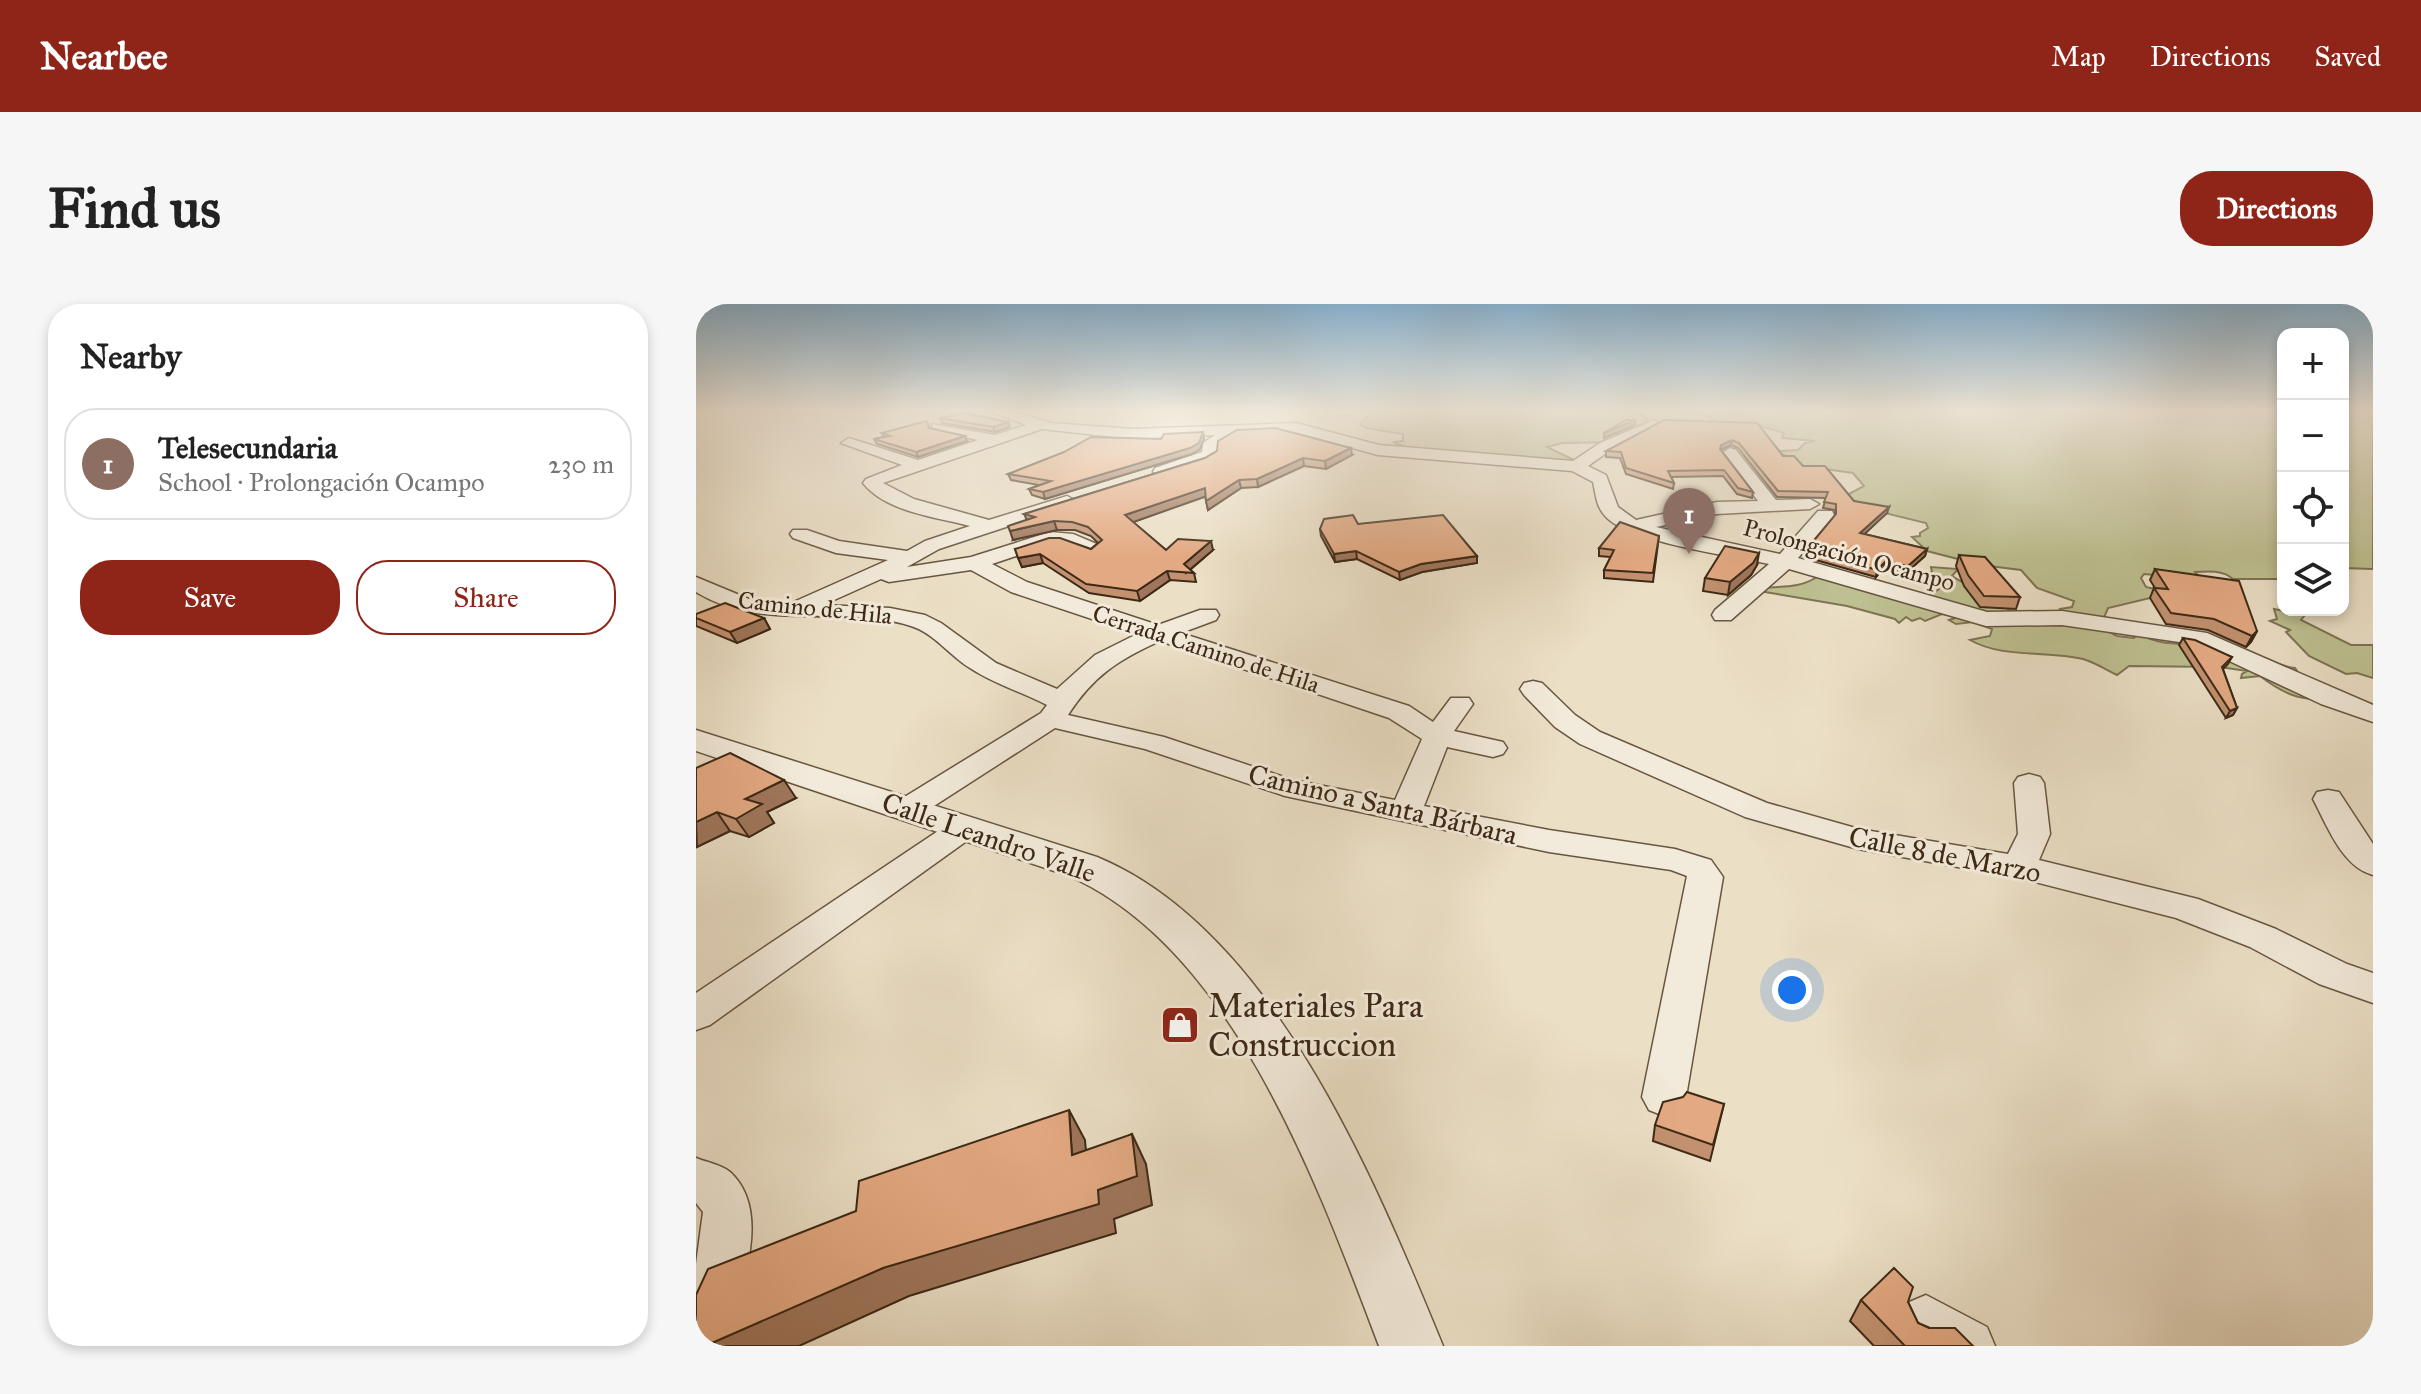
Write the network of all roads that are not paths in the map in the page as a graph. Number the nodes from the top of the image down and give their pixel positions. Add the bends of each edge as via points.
1 (901, 460) edge
2 (934, 460) edge
3 (1199, 460) edge
4 (1497, 460) edge
5 (1586, 460) edge
6 (1735, 460) edge
7 (918, 465) junction
8 (1576, 466) junction
9 (1143, 478) edge
10 (1089, 494) edge
11 (1769, 504) junction
12 (989, 526) junction
13 (1635, 526) junction
14 (800, 534) dead end
15 (1092, 549) edge
16 (909, 557) junction
17 (1785, 561) junction
18 (974, 563) junction
19 (858, 579) junction
20 (696, 583) edge
21 (792, 611) junction
22 (1208, 615) dead end
23 (1723, 615) dead end
24 (1160, 633) junction
25 (1533, 689) dead end
26 (1460, 704) dead end
27 (1056, 710) junction
28 (2373, 714) edge
29 (1437, 736) junction
30 (696, 740) edge
31 (1493, 748) dead end
32 (2029, 783) dead end
33 (2328, 799) dead end
34 (909, 808) junction
35 (1406, 812) junction
36 (964, 828) junction
37 (2373, 864) edge
38 (2019, 867) junction
39 (2373, 988) edge
40 (696, 1014) edge
41 (1664, 1097) dead end
42 (696, 1180) edge
43 (696, 1333) edge
44 (1411, 1346) edge

1 - 7 street
2 - 7 street
3 - 9 street
4 - 8 street
5 - 8 street
6 - 11 street
7 - 12 street via 879,478 872,486
8 - 13 street, Prolongación Ocampo via 1600,479 1609,508
10 - 12 street
11 - 13 street via 1702,510
11 - 17 street via 1817,509
12 - 16 street
13 - 17 street, Prolongación Ocampo
14 - 16 street via 836,547
15 - 18 street via 1060,537
16 - 19 street
17 - 23 street
17 - 28 street, Prolongación Ocampo via 1986,619 2062,618 2199,638
18 - 19 street
18 - 24 street, Cerrada Camino de Hila via 1019,587
19 - 21 street
20 - 21 street, Camino de Hila via 723,599
21 - 27 street, Camino de Hila via 857,611 922,622
22 - 24 street
24 - 27 street via 1091,670
24 - 29 street, Cerrada Camino de Hila via 1399,712
25 - 38 street, Calle 8 de Marzo via 1590,738 1756,810 1858,839
26 - 29 street
27 - 34 street
27 - 35 street, Camino a Santa Bárbara via 1285,787
29 - 31 street
29 - 35 street
30 - 34 street, Calle Leandro Valle
32 - 38 street via 2034,834
33 - 37 street via 2359,851
34 - 36 street, Calle Leandro Valle
35 - 41 street, Camino a Santa Bárbara via 1699,868 1706,877
36 - 40 street
36 - 44 street, Calle Leandro Valle via 1108,878 1172,927 1235,994 1275,1048 1362,1226
38 - 39 street, Calle 8 de Marzo via 2185,908
42 - 43 street via 712,1186 727,1206 723,1267

